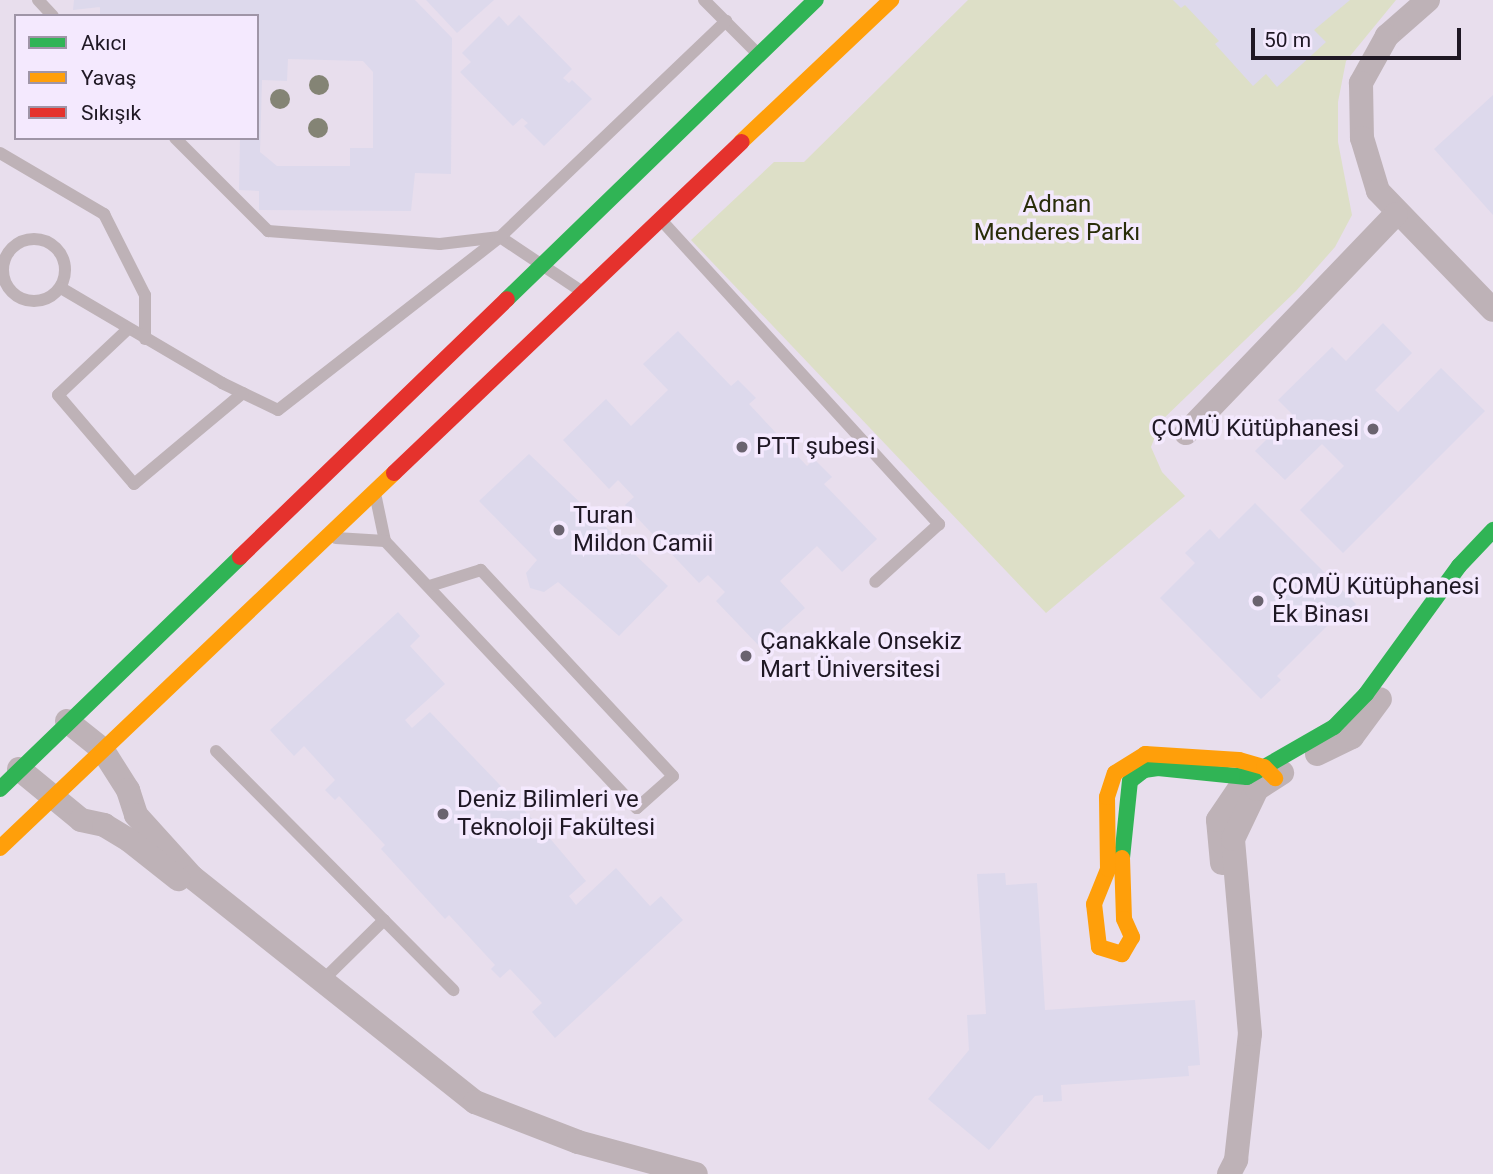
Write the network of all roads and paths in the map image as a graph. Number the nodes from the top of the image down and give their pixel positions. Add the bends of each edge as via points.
1 (37, 0) edge
2 (704, 0) edge
3 (816, 0) edge
4 (891, 0) edge
5 (1428, 0) edge
6 (51, 14) edge
7 (726, 21) junction
8 (758, 54) junction
9 (177, 140) edge
10 (0, 153) edge
11 (1396, 214) junction
12 (660, 220) junction
13 (500, 237) junction
14 (544, 267) junction
15 (61, 288) junction
16 (583, 293) junction
17 (1493, 310) edge
18 (128, 329) junction
19 (145, 339) junction
20 (243, 393) junction
21 (1186, 433) dead end
22 (374, 491) junction
23 (1493, 530) edge
24 (325, 537) junction
25 (385, 541) junction
26 (1493, 548) edge
27 (875, 582) dead end
28 (430, 586) junction
29 (67, 721) junction
30 (102, 749) junction
31 (216, 751) dead end
32 (19, 769) junction
33 (1261, 778) junction
34 (0, 789) edge
35 (52, 795) junction
36 (0, 848) edge
37 (384, 920) junction
38 (322, 981) junction
39 (453, 990) dead end
40 (665, 1174) edge
41 (696, 1174) edge
42 (1220, 1174) edge
43 (1229, 1174) edge

1 - 6 lane
2 - 7 lane
3 - 8 street
4 - 12 street
5 - 11 street via 1387,36 1361,83 1362,138 1378,191
7 - 8 lane
7 - 13 lane
8 - 14 street
9 - 13 lane via 268,231 440,244
10 - 19 lane via 104,214 145,295
11 - 17 street
11 - 21 street
12 - 16 street
12 - 27 lane via 939,524
13 - 14 lane
13 - 20 lane via 278,410
14 - 16 lane
14 - 29 street
15 - 15 lane via 64,260 53,244 25,240 8,253 3,275 13,294 32,302 44,301
15 - 18 lane
16 - 22 street
18 - 19 lane
18 - 20 lane via 58,395 134,484
19 - 20 lane
22 - 24 street
22 - 25 lane
23 - 33 street via 1420,615 1346,718
24 - 25 lane
24 - 30 street
25 - 28 lane
26 - 33 street via 1458,587 1352,737
28 - 28 lane via 638,808 673,776 481,570
29 - 30 street
29 - 32 street
30 - 35 street
30 - 38 street via 128,790 136,815 192,877
31 - 37 lane
32 - 34 street
32 - 35 street
33 - 33 street via 1239,761 1145,754 1115,773 1107,797 1108,869 1094,904 1099,947 1122,954 1132,937 1124,919 1121,887 1130,781 1144,770 1158,768
33 - 42 street via 1218,820 1236,1029 1228,1157
33 - 43 street via 1233,839 1250,1034 1236,1160
35 - 36 street
35 - 40 street via 81,820 104,825 129,840 467,1111 575,1150
37 - 38 lane
37 - 39 lane
38 - 41 street via 475,1102 578,1142

